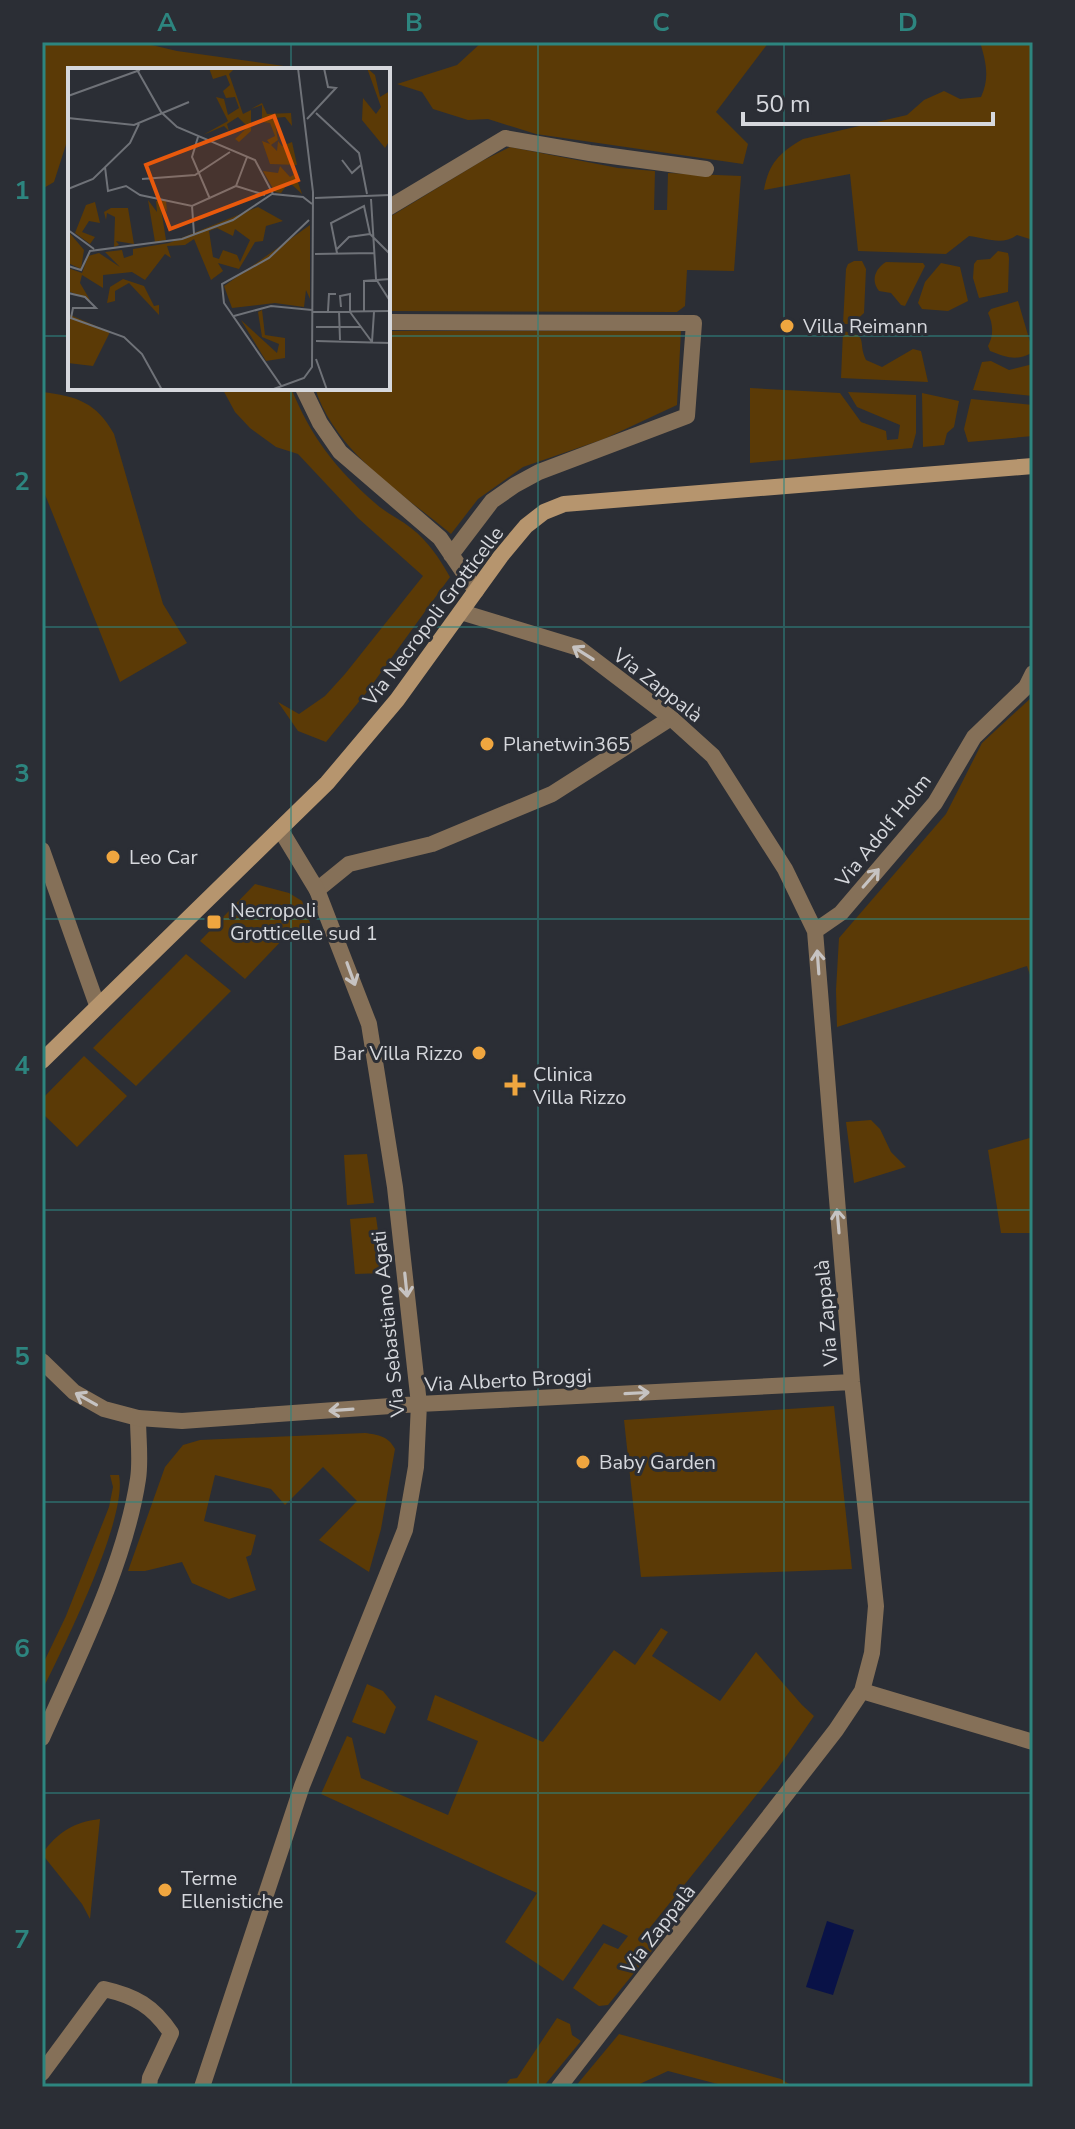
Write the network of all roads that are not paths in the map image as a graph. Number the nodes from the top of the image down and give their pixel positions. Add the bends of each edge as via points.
1 (706, 169) dead end
2 (390, 207) edge
3 (390, 322) edge
4 (304, 390) edge
5 (1033, 466) edge
6 (451, 555) junction
7 (476, 591) junction
8 (461, 612) junction
9 (1033, 673) edge
10 (671, 718) junction
11 (280, 829) junction
12 (42, 850) edge
13 (317, 890) junction
14 (815, 931) junction
15 (97, 1005) junction
16 (42, 1061) edge
17 (42, 1361) edge
18 (852, 1382) junction
19 (419, 1404) junction
20 (138, 1418) junction
21 (862, 1691) junction
22 (42, 1738) edge
23 (1033, 1742) edge
24 (42, 2073) edge
25 (149, 2087) edge
26 (202, 2087) edge
27 (559, 2087) edge

1 - 2 street via 505,138
3 - 6 street via 694,323 687,416 515,485 492,501
4 - 6 street via 340,452 440,538
5 - 7 main road, Via Necropoli Grotticelle via 564,504 526,526
6 - 7 street
7 - 8 main road, Via Necropoli Grotticelle
10 -> 8 street, Via Zappalà via 579,648
8 - 11 main road, Via Necropoli Grotticelle via 397,700
14 -> 9 street, Via Adolf Holm via 841,913 935,803 974,737 1026,687
10 - 13 street via 552,794 432,844 349,864
10 - 14 street, Via Zappalà via 713,756 785,869
11 - 13 street, Via Sebastiano Agati
11 - 15 main road, Via Necropoli Grotticelle
12 - 15 street
13 -> 19 street, Via Sebastiano Agati via 369,1024 395,1187
18 -> 14 street, Via Zappalà
15 - 16 main road, Via Necropoli Grotticelle
20 -> 17 street, Via Alberto Broggi via 104,1409 74,1392
19 -> 18 street, Via Alberto Broggi
18 - 21 street, Via Zappalà via 876,1606
19 -> 20 street, Via Alberto Broggi via 182,1421
19 - 26 street, Via Sebastiano Agati via 405,1530 302,1786
20 - 22 street via 139,1477 128,1526 91,1628
21 - 23 street
21 - 27 street, Via Zappalà
24 - 25 street via 104,1989 129,1995 159,2015 171,2033

